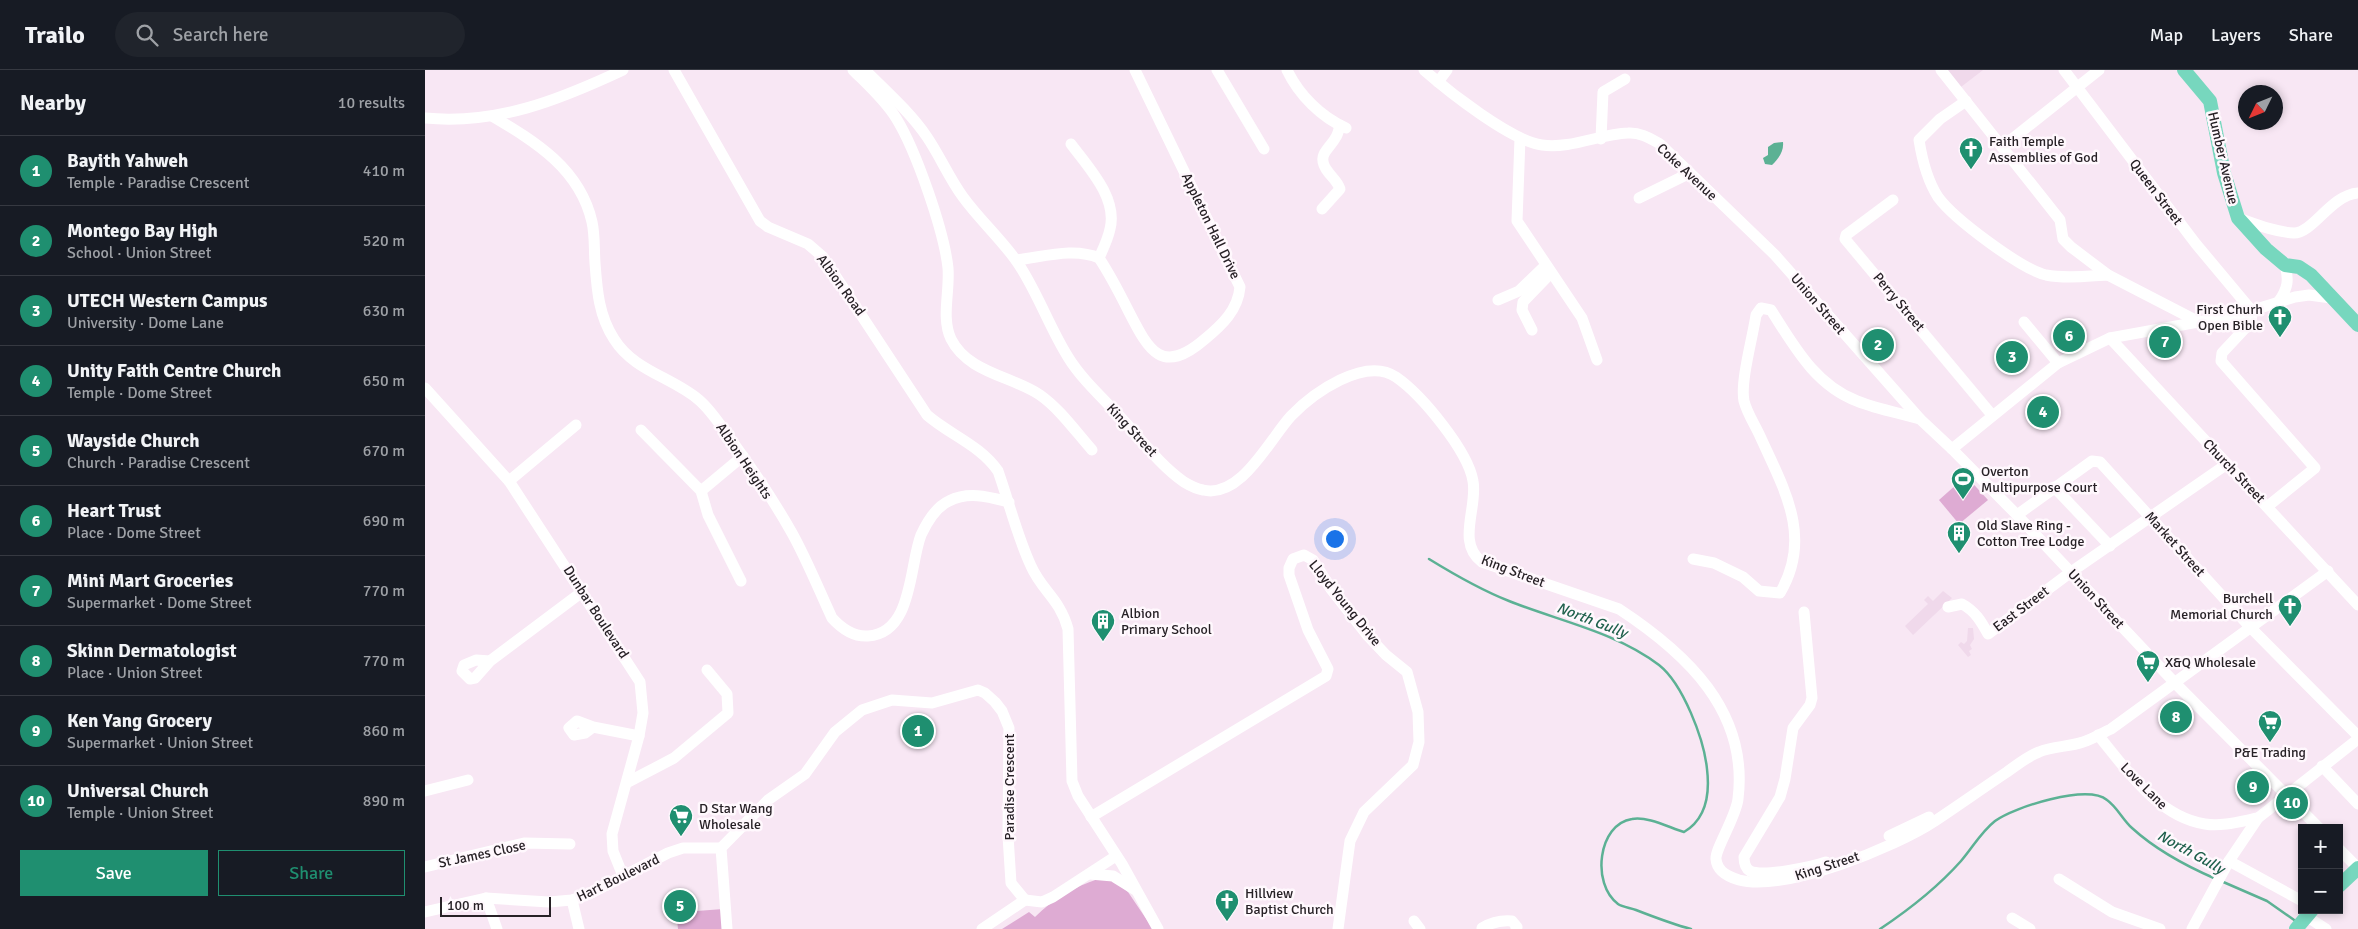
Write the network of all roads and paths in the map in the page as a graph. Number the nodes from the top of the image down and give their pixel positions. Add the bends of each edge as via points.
1 (623, 70) edge
2 (674, 70) edge
3 (853, 70) edge
4 (865, 70) edge
5 (1135, 70) edge
6 (1217, 70) edge
7 (1287, 70) edge
8 (1424, 70) edge
9 (1447, 70) edge
10 (1941, 70) edge
11 (2064, 70) edge
12 (2099, 70) edge
13 (2185, 70) edge
14 (1625, 79) dead end
15 (1438, 82) junction
16 (2077, 88) junction
17 (1965, 101) junction
18 (492, 116) junction
19 (425, 118) edge
20 (1520, 138) junction
21 (1601, 139) junction
22 (1071, 144) dead end
23 (2002, 147) junction
24 (1264, 149) dead end
25 (1690, 173) junction
26 (2358, 193) edge
27 (1639, 198) dead end
28 (1893, 200) dead end
29 (1322, 209) dead end
30 (2238, 218) junction
31 (1775, 256) joint
32 (1099, 258) junction
33 (1016, 260) junction
34 (2285, 265) junction
35 (1549, 269) junction
36 (2107, 275) junction
37 (2331, 298) junction
38 (1498, 300) dead end
39 (2279, 301) junction
40 (2252, 312) junction
41 (2024, 322) dead end
42 (2199, 322) junction
43 (2358, 325) edge
44 (1533, 330) dead end
45 (2110, 338) junction
46 (1597, 360) dead end
47 (2058, 364) junction
48 (425, 388) edge
49 (1992, 415) junction
50 (1920, 419) junction
51 (576, 425) dead end
52 (641, 430) dead end
53 (1952, 449) junction
54 (1091, 450) dead end
55 (743, 456) junction
56 (2227, 464) junction
57 (509, 481) junction
58 (2054, 487) junction
59 (701, 491) junction
60 (1009, 502) junction
61 (2268, 506) junction
62 (2017, 515) junction
63 (2150, 517) junction
64 (2110, 546) junction
65 (1693, 559) dead end
66 (2328, 571) junction
67 (2071, 572) junction
68 (741, 581) dead end
69 (583, 592) junction
70 (2355, 597) edge
71 (1947, 607) dead end
72 (1804, 612) dead end
73 (2251, 628) junction
74 (490, 661) dead end
75 (707, 670) dead end
76 (2175, 683) junction
77 (593, 726) dead end
78 (2098, 735) junction
79 (639, 736) junction
80 (2358, 738) edge
81 (2322, 766) junction
82 (468, 780) dead end
83 (628, 782) junction
84 (425, 791) edge
85 (2286, 795) junction
86 (1970, 796) junction
87 (2358, 804) edge
88 (1091, 817) junction
89 (2258, 818) junction
90 (2315, 824) edge
91 (570, 844) dead end
92 (721, 848) junction
93 (2343, 853) edge
94 (1119, 860) junction
95 (2229, 861) junction
96 (425, 867) edge
97 (2358, 868) edge
98 (1090, 874) junction
99 (623, 876) junction
100 (2059, 879) dead end
101 (2343, 882) edge
102 (1137, 891) junction
103 (486, 898) junction
104 (2298, 899) edge
105 (572, 900) junction
106 (1025, 900) junction
107 (425, 912) edge
108 (2011, 918) dead end
109 (2302, 921) edge
110 (1482, 928) dead end
111 (497, 929) edge
112 (579, 929) edge
113 (727, 929) edge
114 (982, 929) edge
115 (1158, 929) edge
116 (1339, 929) edge
117 (1516, 929) edge
118 (2030, 929) edge
119 (2160, 929) edge
120 (2192, 929) edge
121 (2326, 929) edge

1 - 18 street via 548,103
2 - 60 street, Albion Road via 760,221 807,244 823,257 927,415 989,458 998,471
3 - 54 street via 896,118 922,177 948,268 947,327 952,341 981,368 1041,395
4 - 33 street, King Street via 917,124 953,185
5 - 32 street, Appleton Hall Drive via 1220,242 1240,287 1239,298 1229,317 1197,346 1167,357 1148,348
6 - 24 street
7 - 29 street via 1310,104 1343,127 1323,153 1322,162 1340,189
8 - 15 street, Coke Avenue
9 - 15 street
10 - 17 street
11 - 16 street, Queen Street
12 - 16 street
13 - 30 main road, Humber Avenue via 2210,101 2224,173
14 - 21 street via 1603,92
15 - 20 street, Coke Avenue via 1456,98
16 - 23 street
16 - 40 street, Queen Street
17 - 23 street
17 - 36 street via 1919,140 1923,165 1938,196 1962,223 2008,255 2045,274
18 - 19 street
18 - 55 street, Albion Heights via 540,146 573,176 592,223 598,303 615,340 648,371 699,400
20 - 21 street, Coke Avenue via 1553,146
20 - 35 street via 1517,221
21 - 25 street, Coke Avenue via 1630,132 1644,136 1661,144
22 - 32 street via 1106,194 1111,228
23 - 36 street via 2060,220 2063,239
25 - 27 street
25 - 31 street, Coke Avenue
26 - 30 street via 2348,194 2337,201 2296,233
28 - 49 street, Perry Street via 1846,235 1845,240
30 - 34 main road, Humber Avenue
31 - 50 street, Union Street
32 - 33 street via 1077,253
33 - 86 street, King Street via 1076,369 1168,468 1186,483 1203,490 1217,491 1232,485 1250,469 1291,416 1313,397 1347,377 1359,371 1372,370 1394,376 1405,384 1443,426 1470,470 1474,484 1469,542 1476,558 1619,609 1680,655 1716,698 1734,742 1739,782 1733,819 1716,859 1724,874 1745,882 1762,883 1810,875 1914,833
34 - 37 main road, Humber Avenue via 2299,267 2311,275
34 - 39 street via 2288,283
35 - 38 street via 1519,291
35 - 44 street via 1523,302 1522,310
35 - 46 street via 1582,318
36 - 42 street
37 - 39 street via 2309,295
37 - 43 main road
39 - 40 street
40 - 42 street
40 - 61 street via 2251,322 2221,353 2221,361 2315,469
41 - 47 street
42 - 45 street
45 - 47 street
45 - 56 street, Church Street
47 - 49 street
48 - 57 street, Dunbar Boulevard
49 - 53 street
50 - 53 street, Union Street
50 - 65 street via 1856,401 1821,379 1795,349 1771,310 1761,308 1756,314 1744,401 1788,496 1796,547 1790,575 1779,593 1759,591 1743,578 1714,563
51 - 57 street
52 - 59 street
53 - 62 street, Union Street
55 - 59 street
55 - 60 street, Albion Heights via 792,533 832,618 840,627 857,635 876,635 895,623 908,592 921,537 936,510 963,496 979,495
56 - 61 street, Church Street
56 - 63 street, East Street
57 - 69 street, Dunbar Boulevard
58 - 62 street
58 - 63 street, Market Street via 2092,461 2097,461
58 - 64 street
59 - 68 street via 712,523
60 - 88 street, Albion Road via 1032,568 1057,601 1068,629 1072,781 1077,796
61 - 66 street, Church Street
62 - 67 street, Union Street
63 - 64 street, East Street
63 - 73 street, Market Street
64 - 67 street, East Street
66 - 70 street, Church Street
66 - 73 street, King Street
67 - 71 street, East Street via 1989,634 1969,608 1961,604
67 - 76 street, Union Street
69 - 74 street
69 - 79 street, Dunbar Boulevard via 640,682 643,712
72 - 86 street via 1811,698 1793,728 1780,797 1744,857 1746,868 1764,872 1819,865 1861,851
73 - 76 street, King Street
73 - 80 street, Market Street
75 - 83 street via 727,694 728,713 674,758
76 - 78 street, King Street
76 - 85 street, Union Street
77 - 79 street
78 - 86 street, King Street via 2083,743 2039,752
78 - 89 street, Love Lane via 2130,774 2169,812 2205,824
79 - 83 street, Dunbar Boulevard
80 - 81 street
81 - 85 street
81 - 87 street
82 - 84 street
83 - 99 street, Dunbar Boulevard via 611,834
85 - 89 street
85 - 90 street, Union Street
88 - 94 street
88 - 116 street, Lloyd Young Drive via 1326,676 1329,669 1308,630 1289,575 1293,559 1304,555 1313,560 1336,596 1369,636 1407,672 1418,712 1419,742 1413,765 1364,812 1350,841
89 - 95 street
91 - 96 street, St James Close via 524,843
92 - 99 street, Hart Boulevard via 683,848
92 - 106 street, Paradise Crescent via 768,800 805,774 835,732 862,710 892,700 932,703 978,690 995,702 1009,728 1011,883
92 - 113 street
93 - 97 street
94 - 98 street
94 - 102 street
95 - 104 street
95 - 120 street
97 - 101 main road
98 - 102 street via 1113,876
98 - 106 street via 1043,902
99 - 105 street, Hart Boulevard
100 - 119 street via 2112,912
102 - 115 street
103 - 105 street, Hart Boulevard via 549,902
103 - 107 street, Hart Boulevard
103 - 111 street
105 - 112 street
106 - 114 street
108 - 118 street
109 - 121 street
110 - 117 street via 1504,920 1512,921

